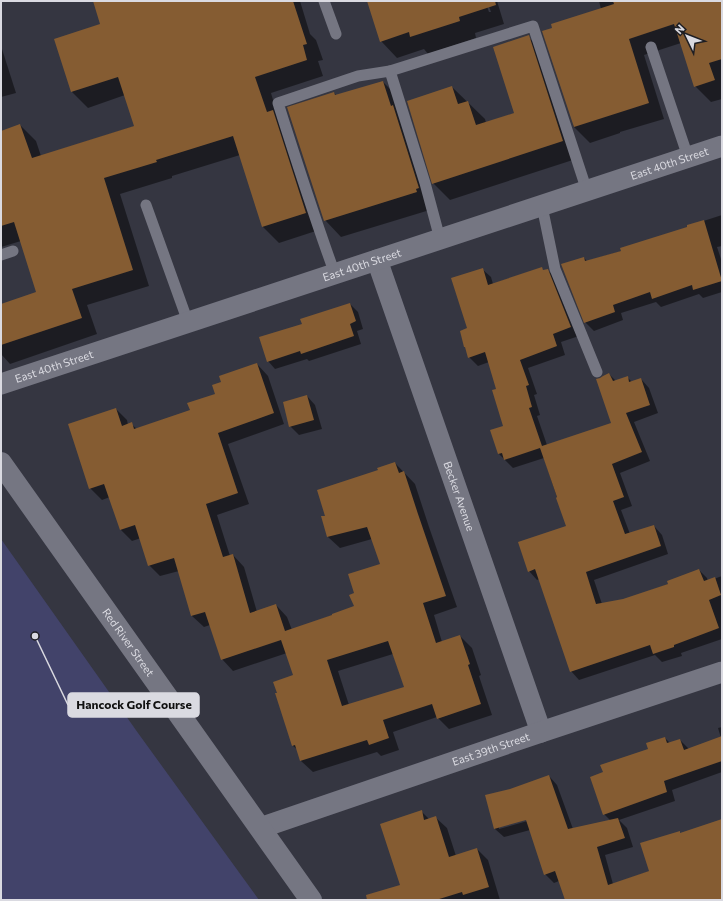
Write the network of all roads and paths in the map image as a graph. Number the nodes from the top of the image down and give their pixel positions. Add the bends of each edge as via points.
1 (324, 1) edge
2 (336, 34) dead end
3 (651, 47) dead end
4 (390, 71) junction
5 (722, 146) edge
6 (688, 157) junction
7 (587, 191) junction
8 (146, 205) dead end
9 (542, 206) junction
10 (440, 239) junction
11 (13, 251) dead end
12 (1, 255) edge
13 (377, 260) junction
14 (335, 274) junction
15 (188, 322) junction
16 (597, 372) dead end
17 (1, 384) edge
18 (1, 463) edge
19 (722, 672) edge
20 (541, 732) junction
21 (260, 828) junction
22 (311, 900) edge

1 - 2 lane
3 - 6 lane
4 - 7 lane via 533,26
4 - 10 lane
4 - 14 lane via 358,76 278,103
5 - 6 street, East 40th Street
6 - 7 street, East 40th Street
7 - 9 street, East 40th Street
8 - 15 lane
9 - 10 street, East 40th Street
9 - 16 lane via 555,270
10 - 13 street, East 40th Street
11 - 12 lane
13 - 14 street, East 40th Street
13 - 20 street, Becker Avenue
14 - 15 street, East 40th Street
15 - 17 street, East 40th Street
18 - 21 main road, Red River Street
19 - 20 street, East 39th Street
20 - 21 street, East 39th Street
21 - 22 main road, Red River Street

